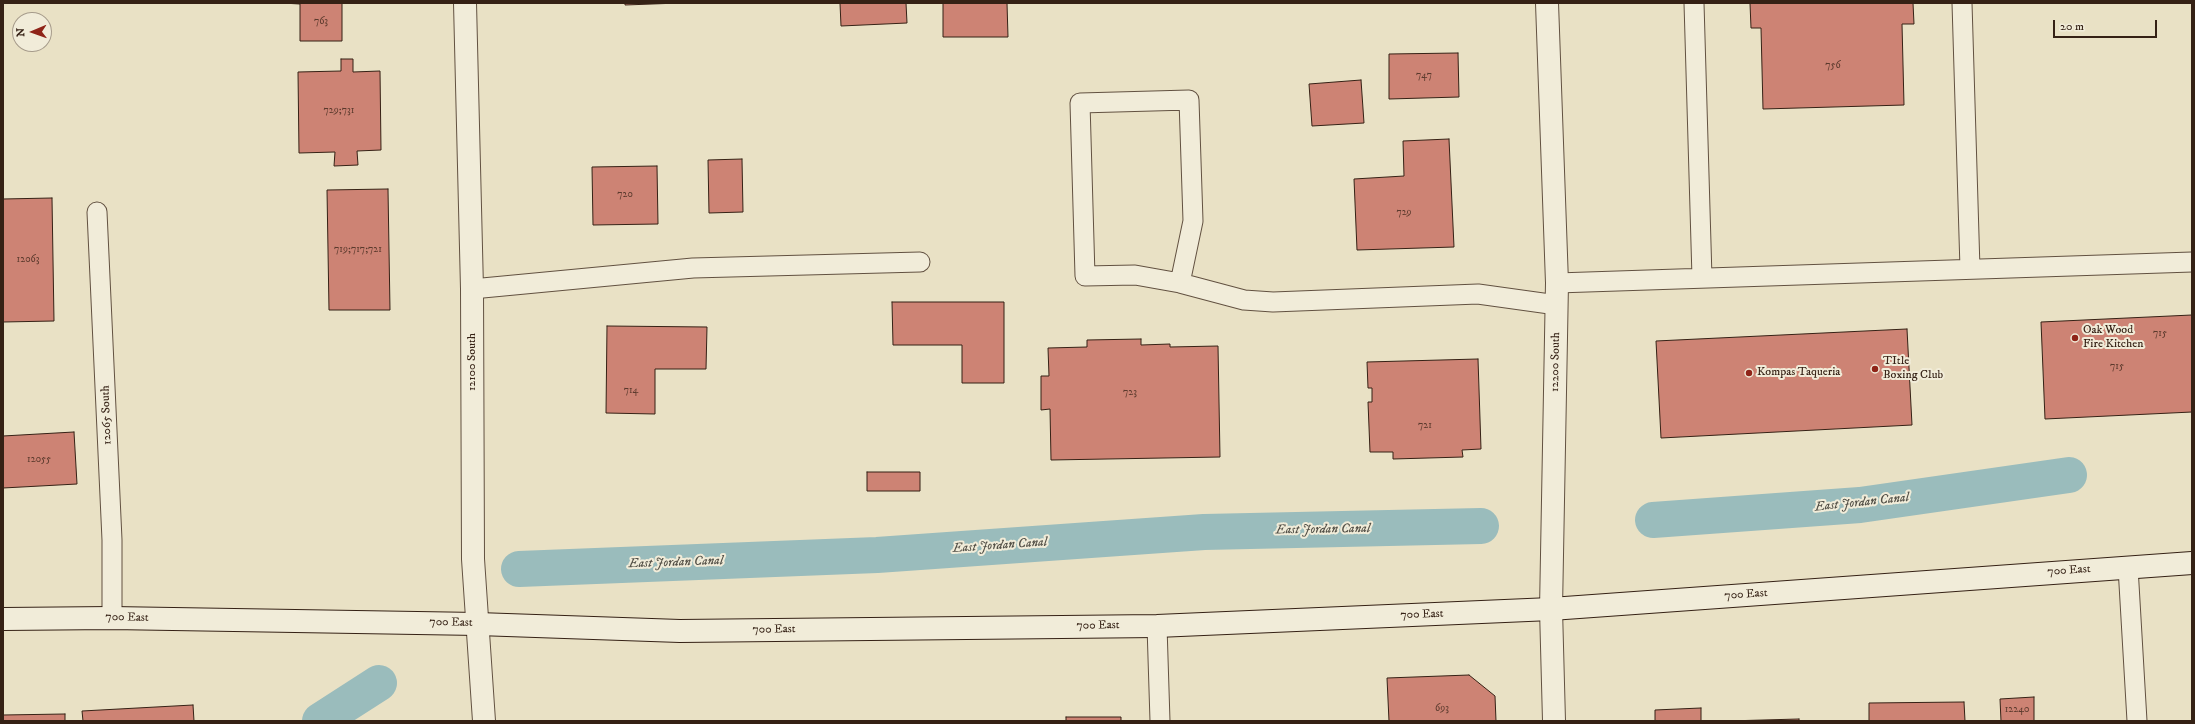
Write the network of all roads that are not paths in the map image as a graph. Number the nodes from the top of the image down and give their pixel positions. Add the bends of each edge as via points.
1 (465, 3) edge
2 (1547, 3) edge
3 (1694, 3) edge
4 (1962, 3) edge
5 (97, 212) dead end
6 (920, 262) dead end
7 (2192, 262) edge
8 (1970, 269) junction
9 (1702, 278) junction
10 (1180, 282) junction
11 (472, 289) junction
12 (1557, 294) junction
13 (2192, 563) edge
14 (2128, 567) junction
15 (1551, 609) junction
16 (112, 618) junction
17 (3, 619) edge
18 (478, 624) junction
19 (1157, 626) junction
20 (484, 721) edge
21 (1160, 721) edge
22 (1554, 721) edge
23 (2136, 721) edge

1 - 11 main road, 12100 South
2 - 12 main road, 12200 South
3 - 9 lane
4 - 8 lane
5 - 16 lane, 12065 South via 112,540
6 - 11 lane via 693,268
7 - 8 lane
8 - 9 lane
9 - 12 lane
10 - 10 lane via 1193,221 1189,100 1080,103 1085,276 1135,275
10 - 12 lane via 1244,300 1273,302 1478,294
11 - 18 main road, 12100 South via 473,559
12 - 15 main road, 12200 South
13 - 14 main road, 700 East
14 - 15 main road, 700 East
14 - 23 lane
15 - 19 main road, 700 East
15 - 22 main road, 12200 South
16 - 17 main road, 700 East
16 - 18 main road, 700 East
18 - 19 main road, 700 East via 680,631
18 - 20 main road, 12100 South
19 - 21 lane

